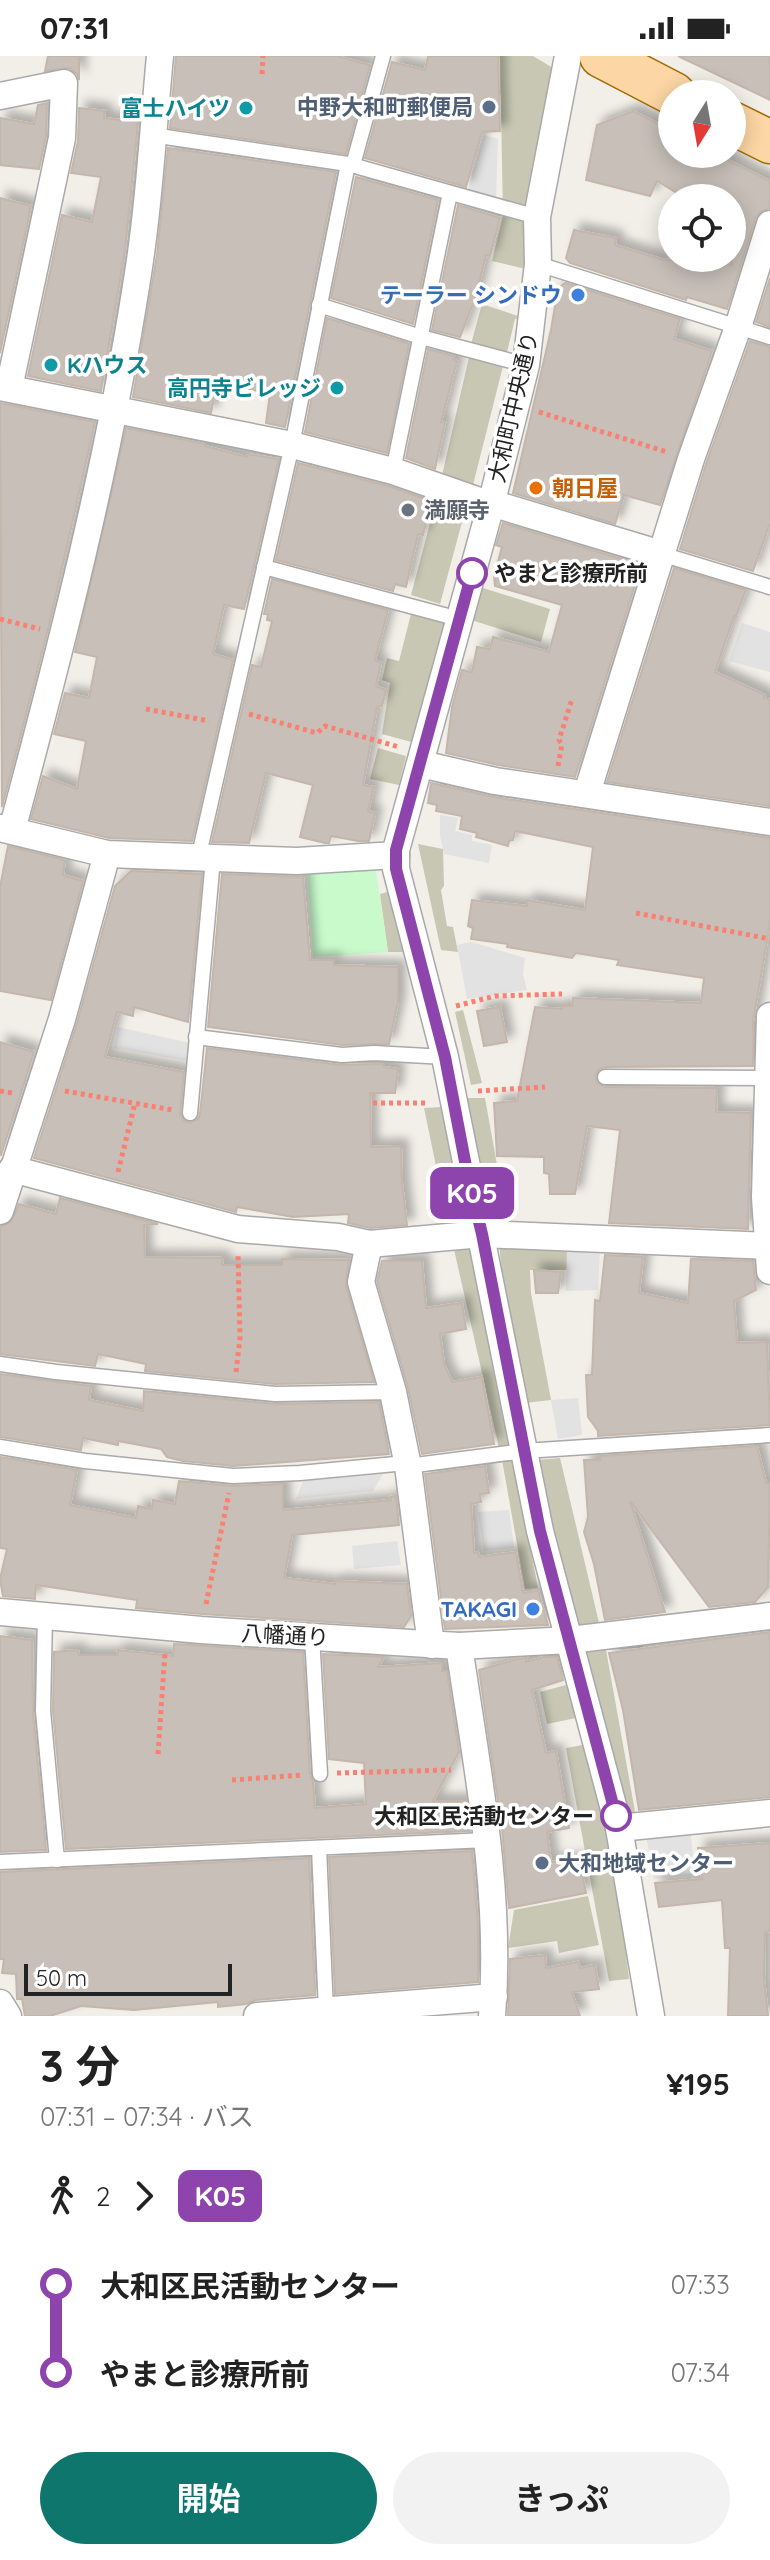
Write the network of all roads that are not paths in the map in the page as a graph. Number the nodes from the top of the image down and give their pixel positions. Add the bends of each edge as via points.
1 (160, 56) edge
2 (383, 56) edge
3 (568, 56) edge
4 (601, 56) edge
5 (658, 86) edge
6 (0, 96) edge
7 (746, 130) edge
8 (152, 135) junction
9 (770, 142) edge
10 (350, 164) junction
11 (450, 193) junction
12 (537, 217) junction
13 (770, 224) edge
14 (538, 264) junction
15 (319, 305) junction
16 (738, 327) junction
17 (421, 337) junction
18 (770, 337) edge
19 (526, 365) junction
20 (5, 388) edge
21 (114, 410) junction
22 (292, 445) junction
23 (393, 471) junction
24 (491, 504) junction
25 (661, 554) junction
26 (264, 567) junction
27 (770, 587) edge
28 (459, 619) junction
29 (422, 759) junction
30 (587, 793) junction
31 (770, 822) edge
32 (6, 829) edge
33 (107, 854) junction
34 (396, 855) junction
35 (206, 859) junction
36 (770, 1016) edge
37 (196, 1037) junction
38 (445, 1057) junction
39 (605, 1077) dead end
40 (767, 1078) junction
41 (190, 1113) road end
42 (12, 1169) junction
43 (0, 1211) edge
44 (482, 1234) junction
45 (369, 1244) junction
46 (770, 1246) edge
47 (770, 1271) edge
48 (0, 1364) edge
49 (393, 1392) junction
50 (770, 1435) edge
51 (0, 1447) edge
52 (524, 1451) junction
53 (407, 1464) junction
54 (0, 1612) edge
55 (45, 1615) junction
56 (770, 1616) edge
57 (312, 1636) junction
58 (570, 1640) junction
59 (431, 1645) junction
60 (459, 1646) junction
61 (320, 1774) road end
62 (770, 1813) edge
63 (619, 1828) junction
64 (487, 1840) junction
65 (319, 1848) junction
66 (57, 1860) junction
67 (0, 1862) edge
68 (0, 2003) edge
69 (493, 2007) edge
70 (326, 2011) junction
71 (370, 2012) edge
72 (8, 2016) edge
73 (257, 2016) edge
74 (651, 2016) edge

1 - 8 street
2 - 10 lane
3 - 12 street, 大和町中央通り
4 - 5 main road
6 - 20 street via 64,83 62,138
7 - 9 main road
8 - 10 lane
8 - 21 street via 138,277
10 - 11 lane
10 - 15 lane
11 - 12 lane
11 - 17 lane
12 - 14 street, 大和町中央通り
13 - 16 street
14 - 16 lane
14 - 19 street, 大和町中央通り
15 - 17 lane
15 - 22 lane
16 - 18 lane
16 - 25 street
17 - 19 lane
17 - 23 lane
19 - 24 street, 大和町中央通り
20 - 21 street
21 - 22 street
21 - 32 street via 64,635
22 - 23 street
22 - 26 lane
23 - 24 street
24 - 25 street
24 - 28 street, 大和町中央通り
25 - 27 lane
25 - 30 street
26 - 28 lane
26 - 35 lane
28 - 29 street, 大和町中央通り
29 - 30 street via 495,781
29 - 34 street, 大和町中央通り
30 - 31 street
32 - 33 street
33 - 35 street
33 - 42 street via 62,1019
34 - 35 street
34 - 38 street, 大和町中央通り
35 - 37 lane
36 - 40 street
37 - 38 lane via 342,1055
37 - 41 lane
38 - 44 street, 大和町中央通り
39 - 40 lane
40 - 46 street via 765,1197
42 - 43 street
42 - 45 street via 238,1229
44 - 45 street
44 - 46 street
44 - 52 street, 大和町中央通り
45 - 49 street via 361,1282
46 - 47 street
48 - 49 lane via 275,1394
49 - 53 street
50 - 52 lane
51 - 53 lane via 233,1476
52 - 53 lane
52 - 58 street, 大和町中央通り
53 - 59 street
54 - 55 street, 八幡通り
55 - 57 street, 八幡通り
55 - 66 lane via 43,1711
56 - 58 street, 八幡通り
57 - 59 street, 八幡通り
57 - 61 lane
58 - 60 street, 八幡通り
58 - 63 street, 大和町中央通り
59 - 60 street, 八幡通り
60 - 64 street
62 - 63 street
63 - 74 street, 大和町中央通り
64 - 65 lane
64 - 69 street via 495,1925
65 - 66 lane
65 - 70 lane
66 - 67 lane
68 - 72 street
69 - 71 street
70 - 71 street
70 - 73 street

